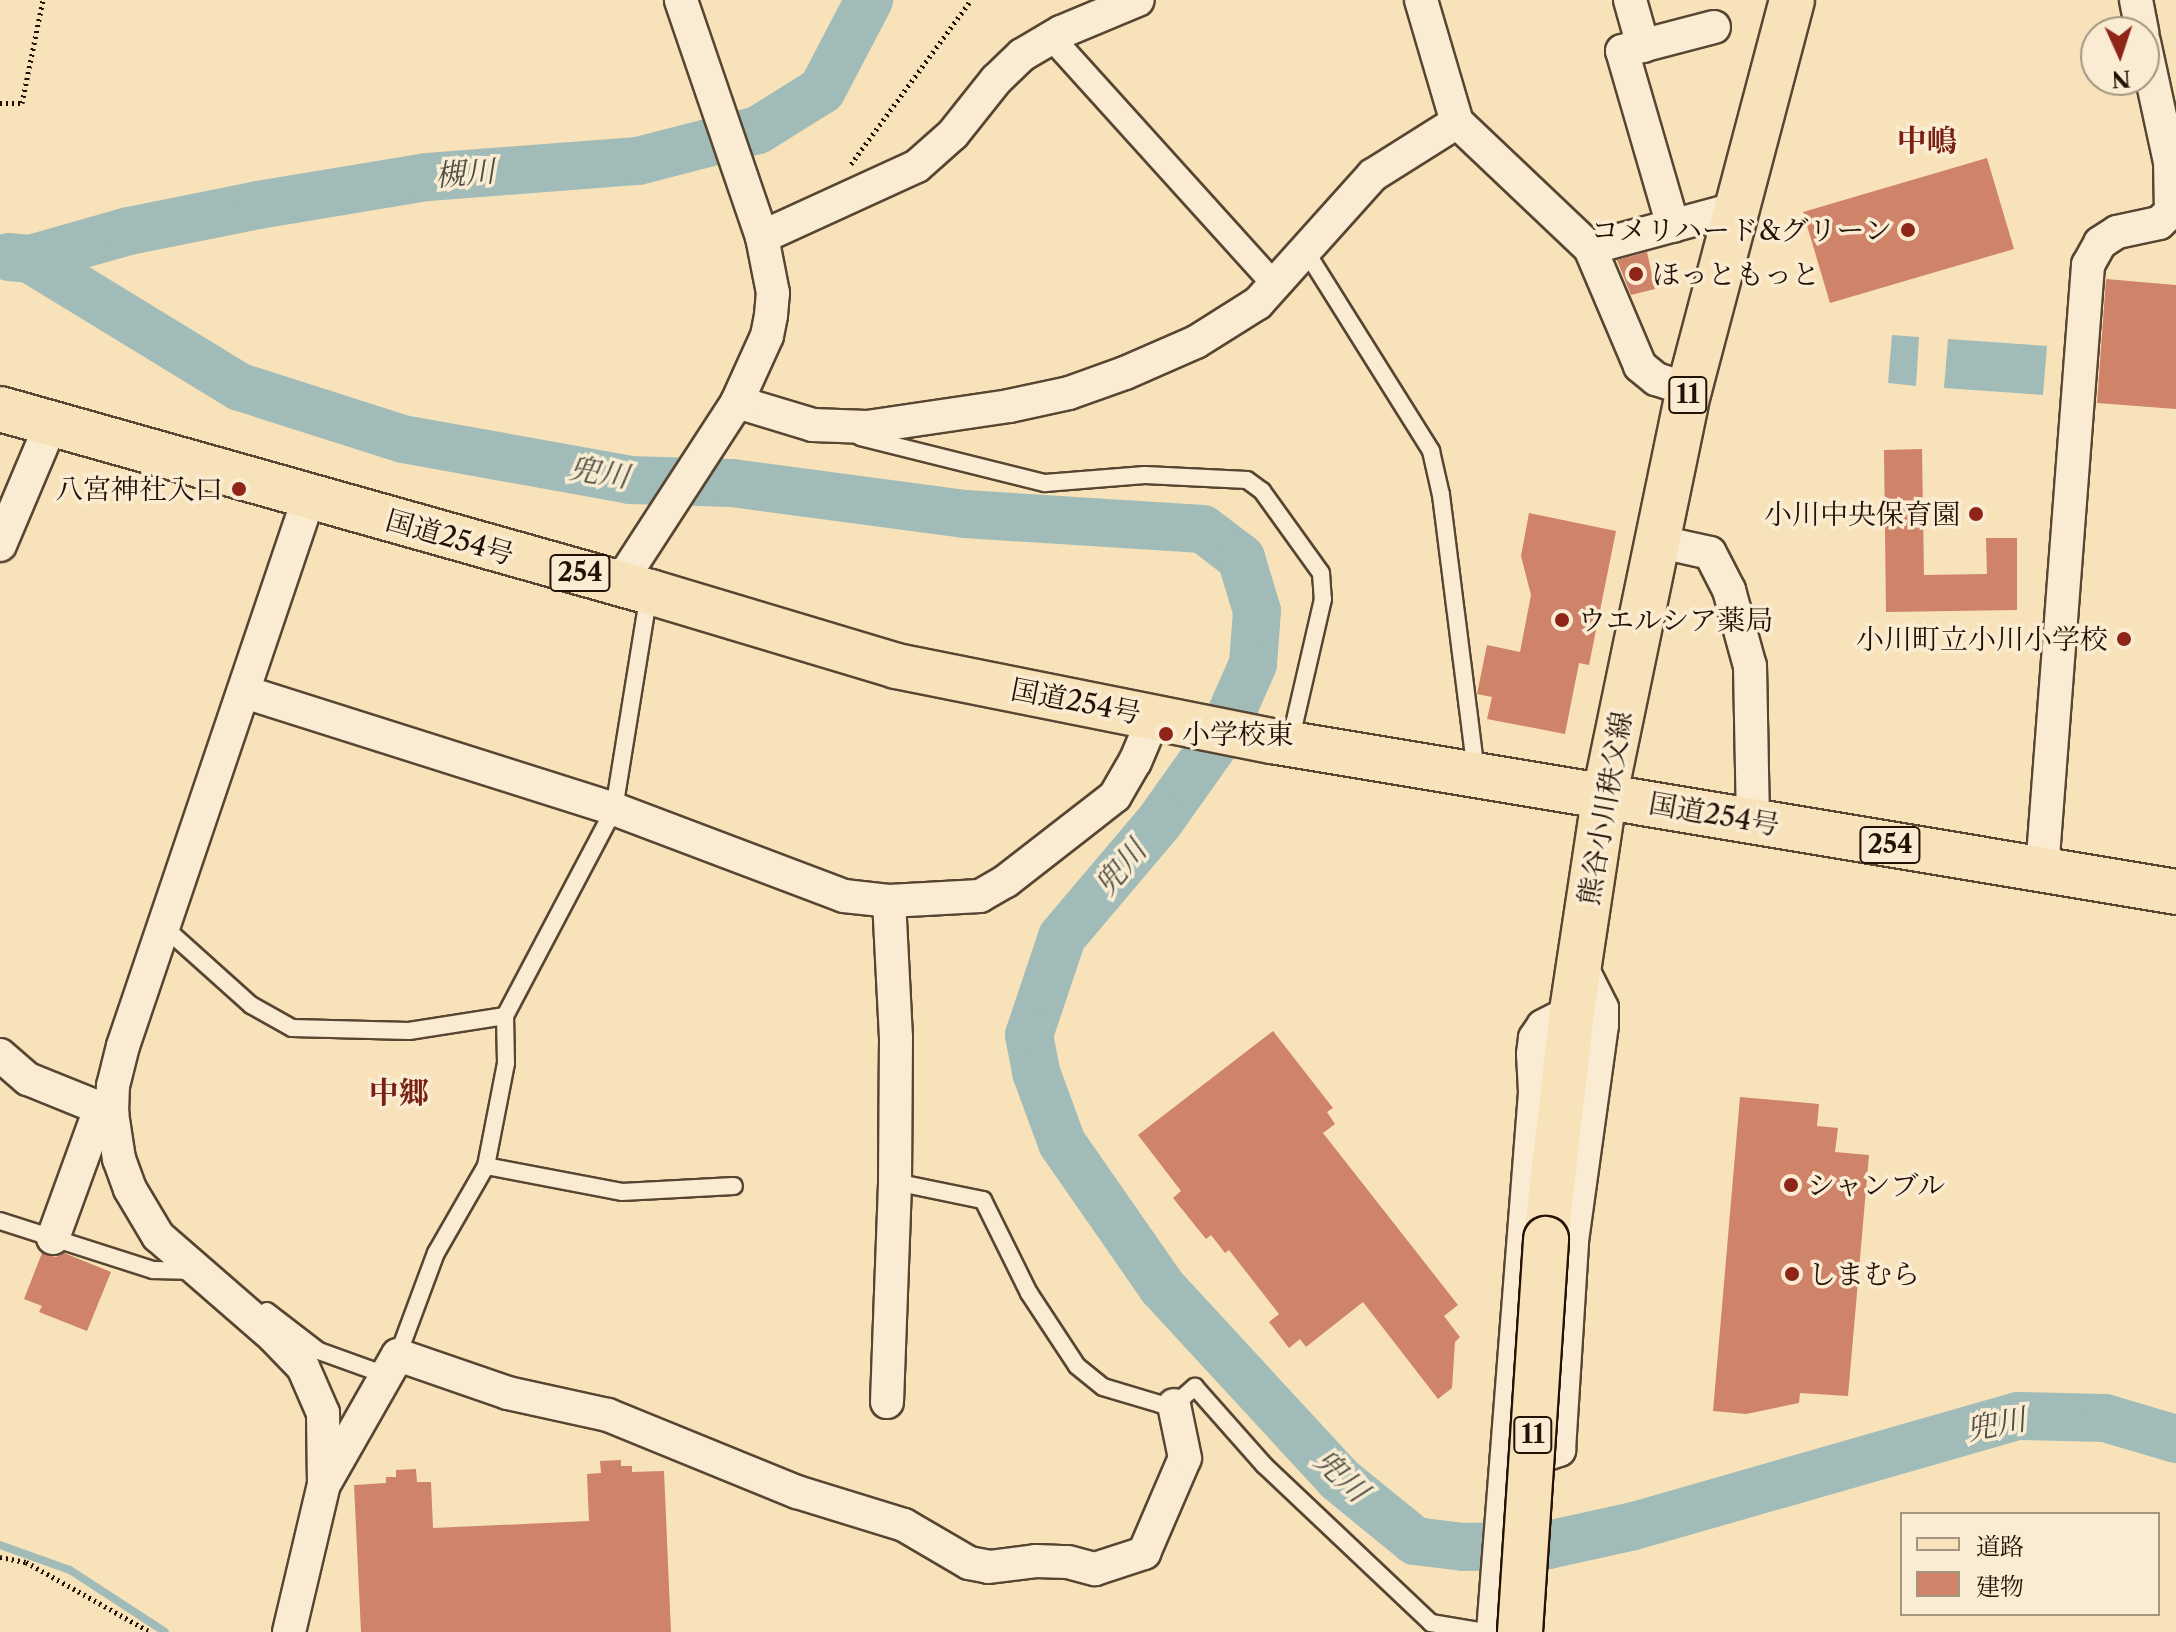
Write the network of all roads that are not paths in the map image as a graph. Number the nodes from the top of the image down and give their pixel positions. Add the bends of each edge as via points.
1 (681, 0) edge
2 (1138, 0) edge
3 (1421, 0) edge
4 (1630, 0) edge
5 (1792, 0) edge
6 (1714, 27) dead end
7 (1051, 37) junction
8 (1643, 46) junction
9 (2156, 96) edge
10 (1457, 122) junction
11 (1735, 209) junction
12 (1673, 226) junction
13 (760, 232) junction
14 (1590, 248) junction
15 (1307, 253) junction
16 (1276, 286) junction
17 (1689, 390) junction
18 (0, 409) edge
19 (731, 410) junction
20 (51, 424) junction
21 (813, 425) junction
22 (309, 497) junction
23 (1656, 541) junction
24 (0, 545) edge
25 (634, 588) junction
26 (245, 692) junction
27 (1160, 718) junction
28 (1281, 742) junction
29 (1476, 773) junction
30 (1605, 794) junction
31 (614, 809) junction
32 (1753, 822) junction
33 (2042, 870) junction
34 (2176, 892) edge
35 (889, 901) junction
36 (164, 927) junction
37 (1579, 962) junction
38 (1572, 1011) junction
39 (505, 1016) junction
40 (0, 1055) edge
41 (106, 1111) junction
42 (486, 1166) junction
43 (895, 1182) junction
44 (734, 1186) dead end
45 (0, 1221) edge
46 (53, 1238) junction
47 (195, 1271) junction
48 (393, 1366) junction
49 (887, 1402) dead end
50 (1174, 1405) junction
51 (1505, 1468) junction
52 (324, 1484) junction
53 (1498, 1628) edge
54 (289, 1632) edge

1 - 13 street
2 - 7 street
3 - 10 street
4 - 8 street
5 - 11 main road, 熊谷小川秩父線 / 11
6 - 8 street
7 - 13 street via 996,80 953,134 917,166 814,214
7 - 16 street
8 - 12 street via 1622,51
9 - 33 street via 2170,162 2171,212 2159,223 2117,232 2100,243 2088,265
10 - 14 street
10 - 15 street via 1373,175
11 - 12 street
11 - 17 main road, 熊谷小川秩父線 / 11
12 - 14 street
13 - 19 street via 773,293 771,315 767,336
14 - 17 street via 1640,366 1656,379
15 - 16 street
15 - 29 lane via 1431,451
16 - 21 street via 1196,342 1069,393 867,427
17 - 23 main road, 熊谷小川秩父線 / 11
18 - 20 main road, 国道254号 / 254
19 - 21 street
19 - 25 street via 667,508
20 - 22 main road, 国道254号 / 254
20 - 24 street
21 - 28 lane via 1045,483 1145,475 1247,480 1262,491 1321,573 1323,599
22 - 25 main road, 国道254号 / 254
22 - 26 street
23 - 30 main road, 熊谷小川秩父線 / 11
23 - 32 street via 1710,553 1729,590 1750,666
25 - 27 main road, 国道254号 / 254 via 896,666
25 - 31 lane
26 - 31 street
26 - 36 street
27 - 28 main road, 国道254号 / 254
27 - 35 street via 1115,796 1006,881 980,896
28 - 29 main road, 国道254号 / 254
29 - 30 main road, 国道254号 / 254
30 - 32 main road, 国道254号 / 254
30 - 37 main road, 熊谷小川秩父線 / 11
31 - 35 street via 844,896
31 - 39 lane
32 - 33 main road, 国道254号 / 254
33 - 34 main road, 国道254号 / 254
35 - 43 street via 896,1038
36 - 39 lane via 251,1005 292,1028 409,1031
36 - 41 street
37 - 38 main road, 熊谷小川秩父線 / 11
37 - 51 street via 1602,1008 1602,1025 1572,1241 1559,1450
38 - 51 street via 1543,1026 1534,1046 1535,1092
38 - 53 main road, 熊谷小川秩父線 / 11, bridge
39 - 42 lane via 506,1063
40 - 41 street via 28,1079
41 - 46 street
41 - 47 street via 130,1189 158,1236
42 - 44 lane via 622,1192
42 - 48 lane via 436,1253
43 - 49 street
43 - 50 lane via 983,1200 1029,1293 1077,1366 1103,1387
45 - 46 lane
46 - 47 lane via 153,1270
47 - 48 lane via 229,1283 319,1351
47 - 52 street via 303,1367 323,1413
48 - 50 street via 608,1415 797,1492 904,1525 969,1563 989,1567 1036,1561 1095,1569 1144,1553 1185,1458
48 - 52 street
50 - 53 lane via 1195,1387 1264,1465 1431,1623
51 - 53 street
52 - 54 street

